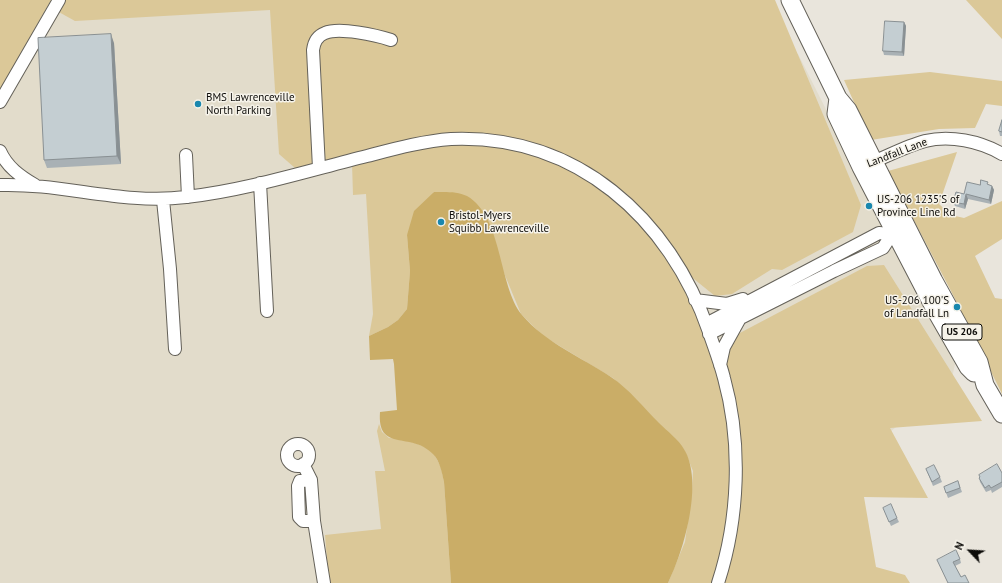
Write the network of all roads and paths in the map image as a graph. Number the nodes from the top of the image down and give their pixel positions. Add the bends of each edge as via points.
1 (60, 0) edge
2 (790, 0) edge
3 (391, 40) dead end
4 (0, 102) edge
5 (0, 151) edge
6 (1002, 154) edge
7 (186, 155) dead end
8 (868, 164) junction
9 (319, 168) junction
10 (260, 183) junction
11 (0, 185) edge
12 (36, 186) junction
13 (188, 197) junction
14 (163, 200) junction
15 (898, 231) junction
16 (828, 259) junction
17 (834, 271) junction
18 (695, 300) junction
19 (764, 301) junction
20 (267, 311) dead end
21 (740, 319) junction
22 (708, 329) junction
23 (175, 349) dead end
24 (720, 366) junction
25 (1002, 414) edge
26 (304, 464) dead end
27 (324, 583) edge
28 (718, 583) edge

1 - 4 street
2 - 8 highway via 838,98 836,114
3 - 9 street via 369,33 326,32 314,43
5 - 12 street via 9,166
6 - 8 street, Landfall Lane via 970,141 940,139 925,141
7 - 13 street
8 - 15 highway, US 206
9 - 10 street
9 - 18 street via 449,139 488,140 541,152 579,168 624,200 657,236 684,277
10 - 13 street via 221,193
10 - 20 street
11 - 12 street
12 - 14 street via 118,198
13 - 14 street
14 - 23 street
15 - 16 street via 879,233
15 - 17 street via 883,248
15 - 25 highway, US 206 via 978,362 985,385
16 - 17 street
16 - 18 street via 821,259 801,268 738,301 727,304
16 - 19 street
17 - 19 street
18 - 22 street
19 - 21 street
19 - 22 street
21 - 22 street
21 - 24 street via 724,347
22 - 24 street
24 - 28 street via 731,417 736,475 730,533
26 - 27 street via 311,480 314,521

